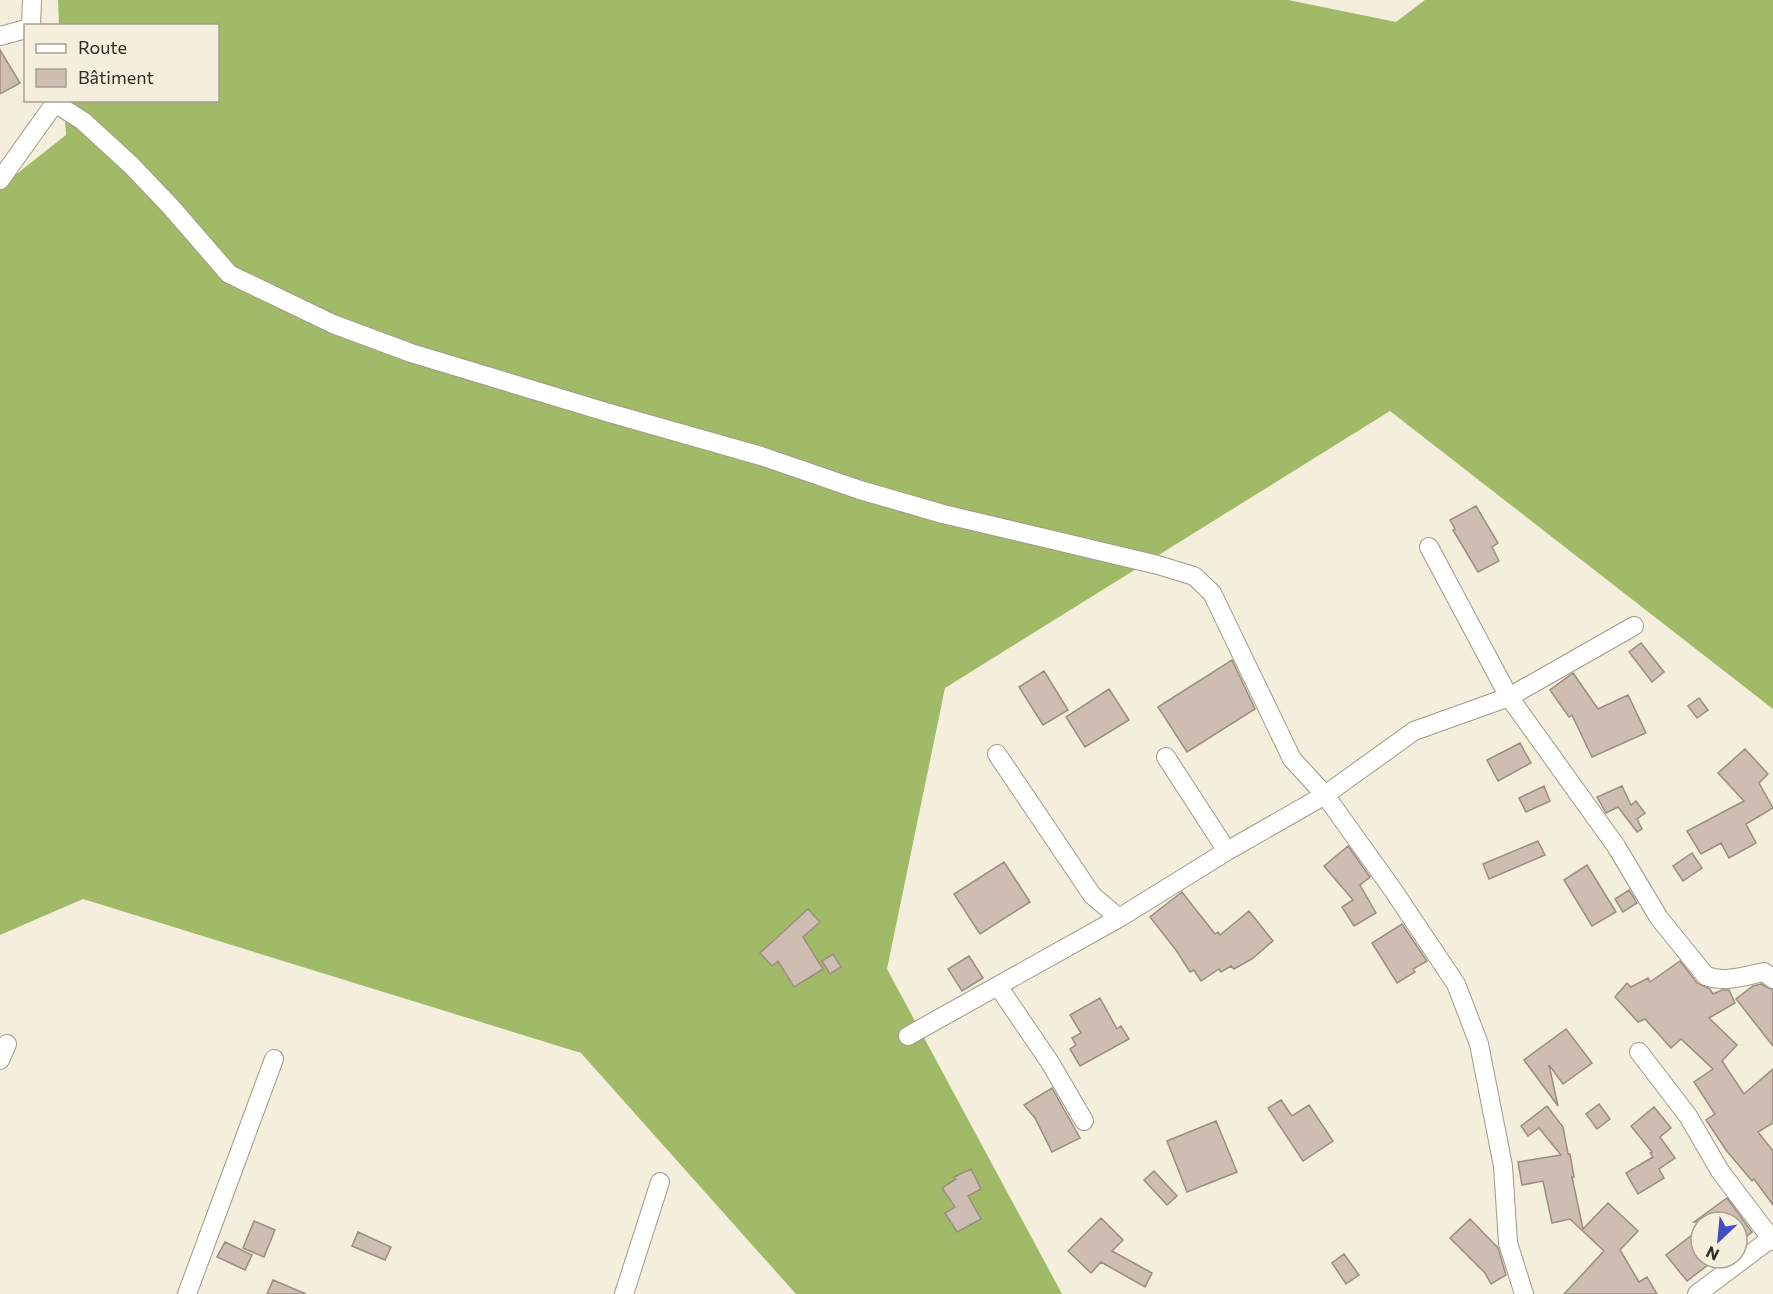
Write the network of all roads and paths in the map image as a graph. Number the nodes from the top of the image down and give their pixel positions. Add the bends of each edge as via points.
1 (32, 0) edge
2 (31, 24) edge
3 (24, 30) edge
4 (0, 36) edge
5 (55, 102) edge
6 (0, 180) edge
7 (1429, 547) dead end
8 (1634, 626) dead end
9 (1509, 697) junction
10 (997, 754) dead end
11 (1166, 757) dead end
12 (1325, 795) junction
13 (1227, 851) junction
14 (1119, 918) junction
15 (1773, 979) edge
16 (998, 986) junction
17 (908, 1036) dead end
18 (1639, 1052) dead end
19 (274, 1059) dead end
20 (1084, 1122) dead end
21 (660, 1182) dead end
22 (1772, 1239) edge
23 (187, 1294) edge
24 (624, 1294) edge
25 (1524, 1294) edge
26 (1697, 1294) edge

1 - 2 street
3 - 4 street
5 - 6 street
5 - 12 street via 83,121 131,165 229,274 333,324 411,353 761,456 860,490 1194,576 1212,592 1292,759
7 - 9 street
8 - 9 street
9 - 12 street via 1414,731
9 - 15 street via 1616,846 1659,918 1706,976 1725,980 1764,972
10 - 14 street via 1092,895
11 - 13 street
12 - 13 street
12 - 25 street via 1456,984 1479,1044 1503,1166 1509,1243
13 - 14 street
14 - 16 street
16 - 17 street
16 - 20 street
18 - 22 street
19 - 23 street
21 - 24 street
22 - 26 street

